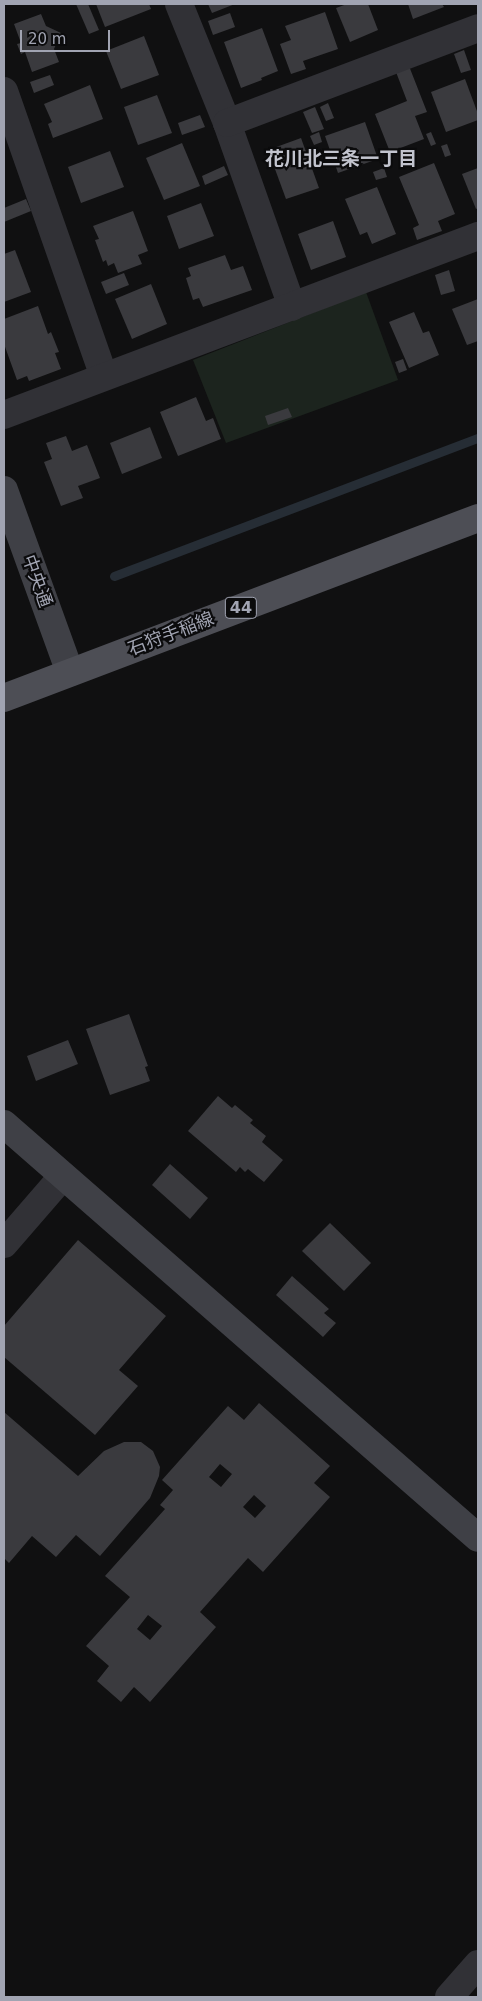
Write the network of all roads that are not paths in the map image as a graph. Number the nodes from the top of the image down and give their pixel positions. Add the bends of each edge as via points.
1 (179, 4) edge
2 (478, 28) edge
3 (4, 91) edge
4 (227, 123) junction
5 (478, 236) edge
6 (292, 306) junction
7 (104, 376) junction
8 (4, 415) edge
9 (4, 490) edge
10 (478, 518) edge
11 (70, 672) junction
12 (4, 698) edge
13 (4, 1124) edge
14 (63, 1176) junction
15 (4, 1244) edge
16 (478, 1538) edge
17 (478, 1964) edge
18 (449, 1997) edge

1 - 4 street
2 - 4 street
3 - 7 street
4 - 6 street
5 - 6 street
6 - 7 street
7 - 8 street
9 - 11 street, 中央通
10 - 11 main road, 石狩手稲線 / 44
11 - 12 main road, 石狩手稲線 / 44
13 - 14 street
14 - 15 street
14 - 16 street
17 - 18 street

